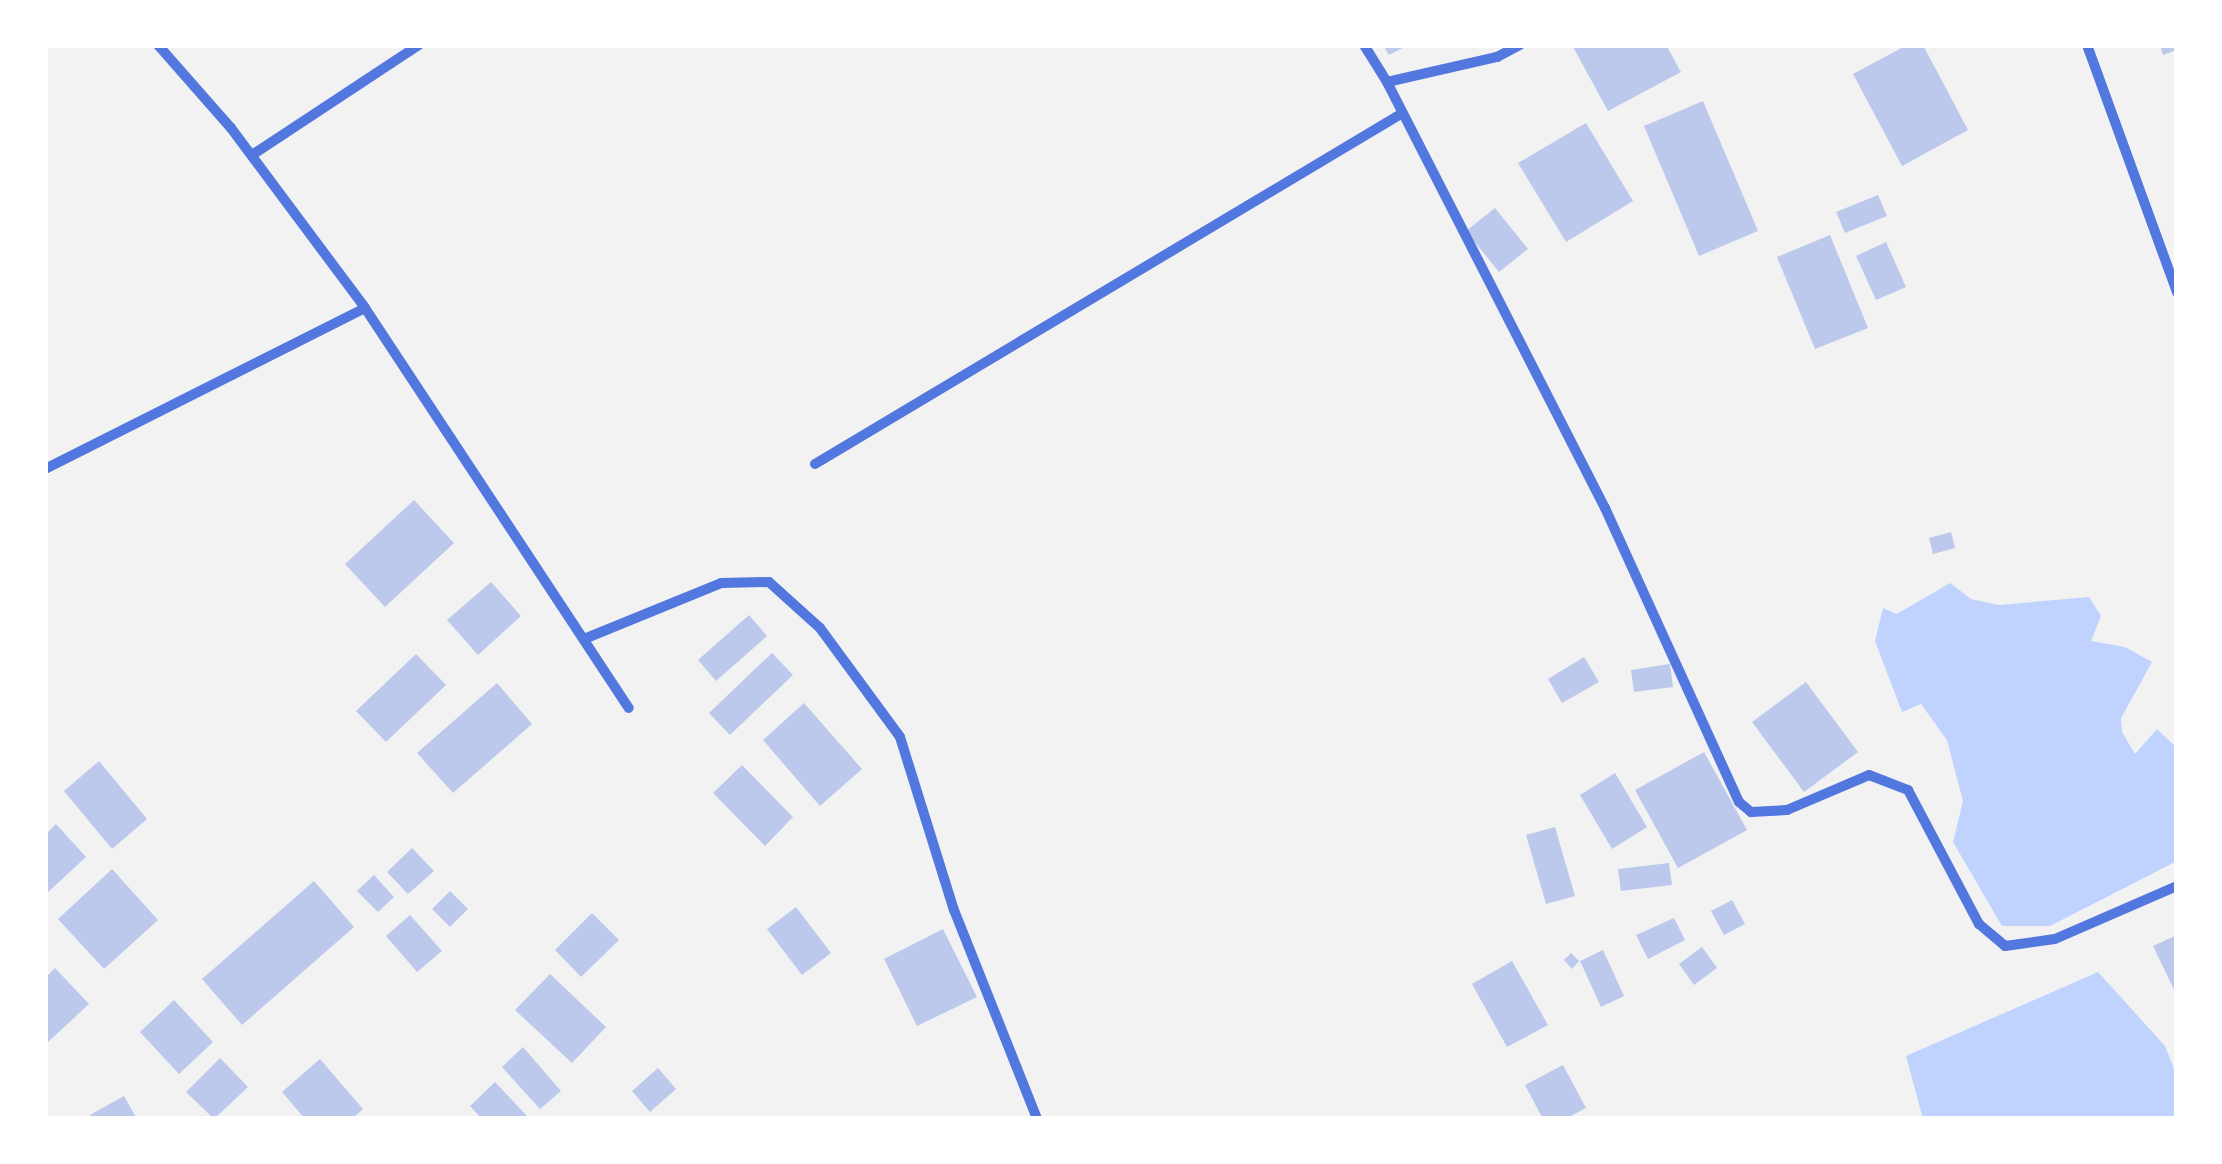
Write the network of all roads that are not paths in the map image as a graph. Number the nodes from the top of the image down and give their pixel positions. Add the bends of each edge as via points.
1 (158, 45) edge
2 (419, 45) edge
3 (1364, 45) edge
4 (1520, 45) edge
5 (2087, 45) edge
6 (1388, 82) junction
7 (1401, 114) junction
8 (252, 155) junction
9 (2177, 292) edge
10 (365, 308) junction
11 (815, 464) dead end
12 (45, 469) edge
13 (584, 639) junction
14 (629, 708) dead end
15 (2177, 886) edge
16 (1036, 1119) edge

1 - 8 street
2 - 8 street
3 - 6 street
4 - 6 street via 1497,58
5 - 9 street
6 - 7 street
7 - 11 street
7 - 15 street via 1605,508 1739,802 1752,812 1788,810 1869,775 1908,790 1979,924 2005,946 2055,939
8 - 10 street
10 - 12 street
10 - 13 street
13 - 14 street
13 - 16 street via 721,582 769,582 820,628 900,737 954,910

